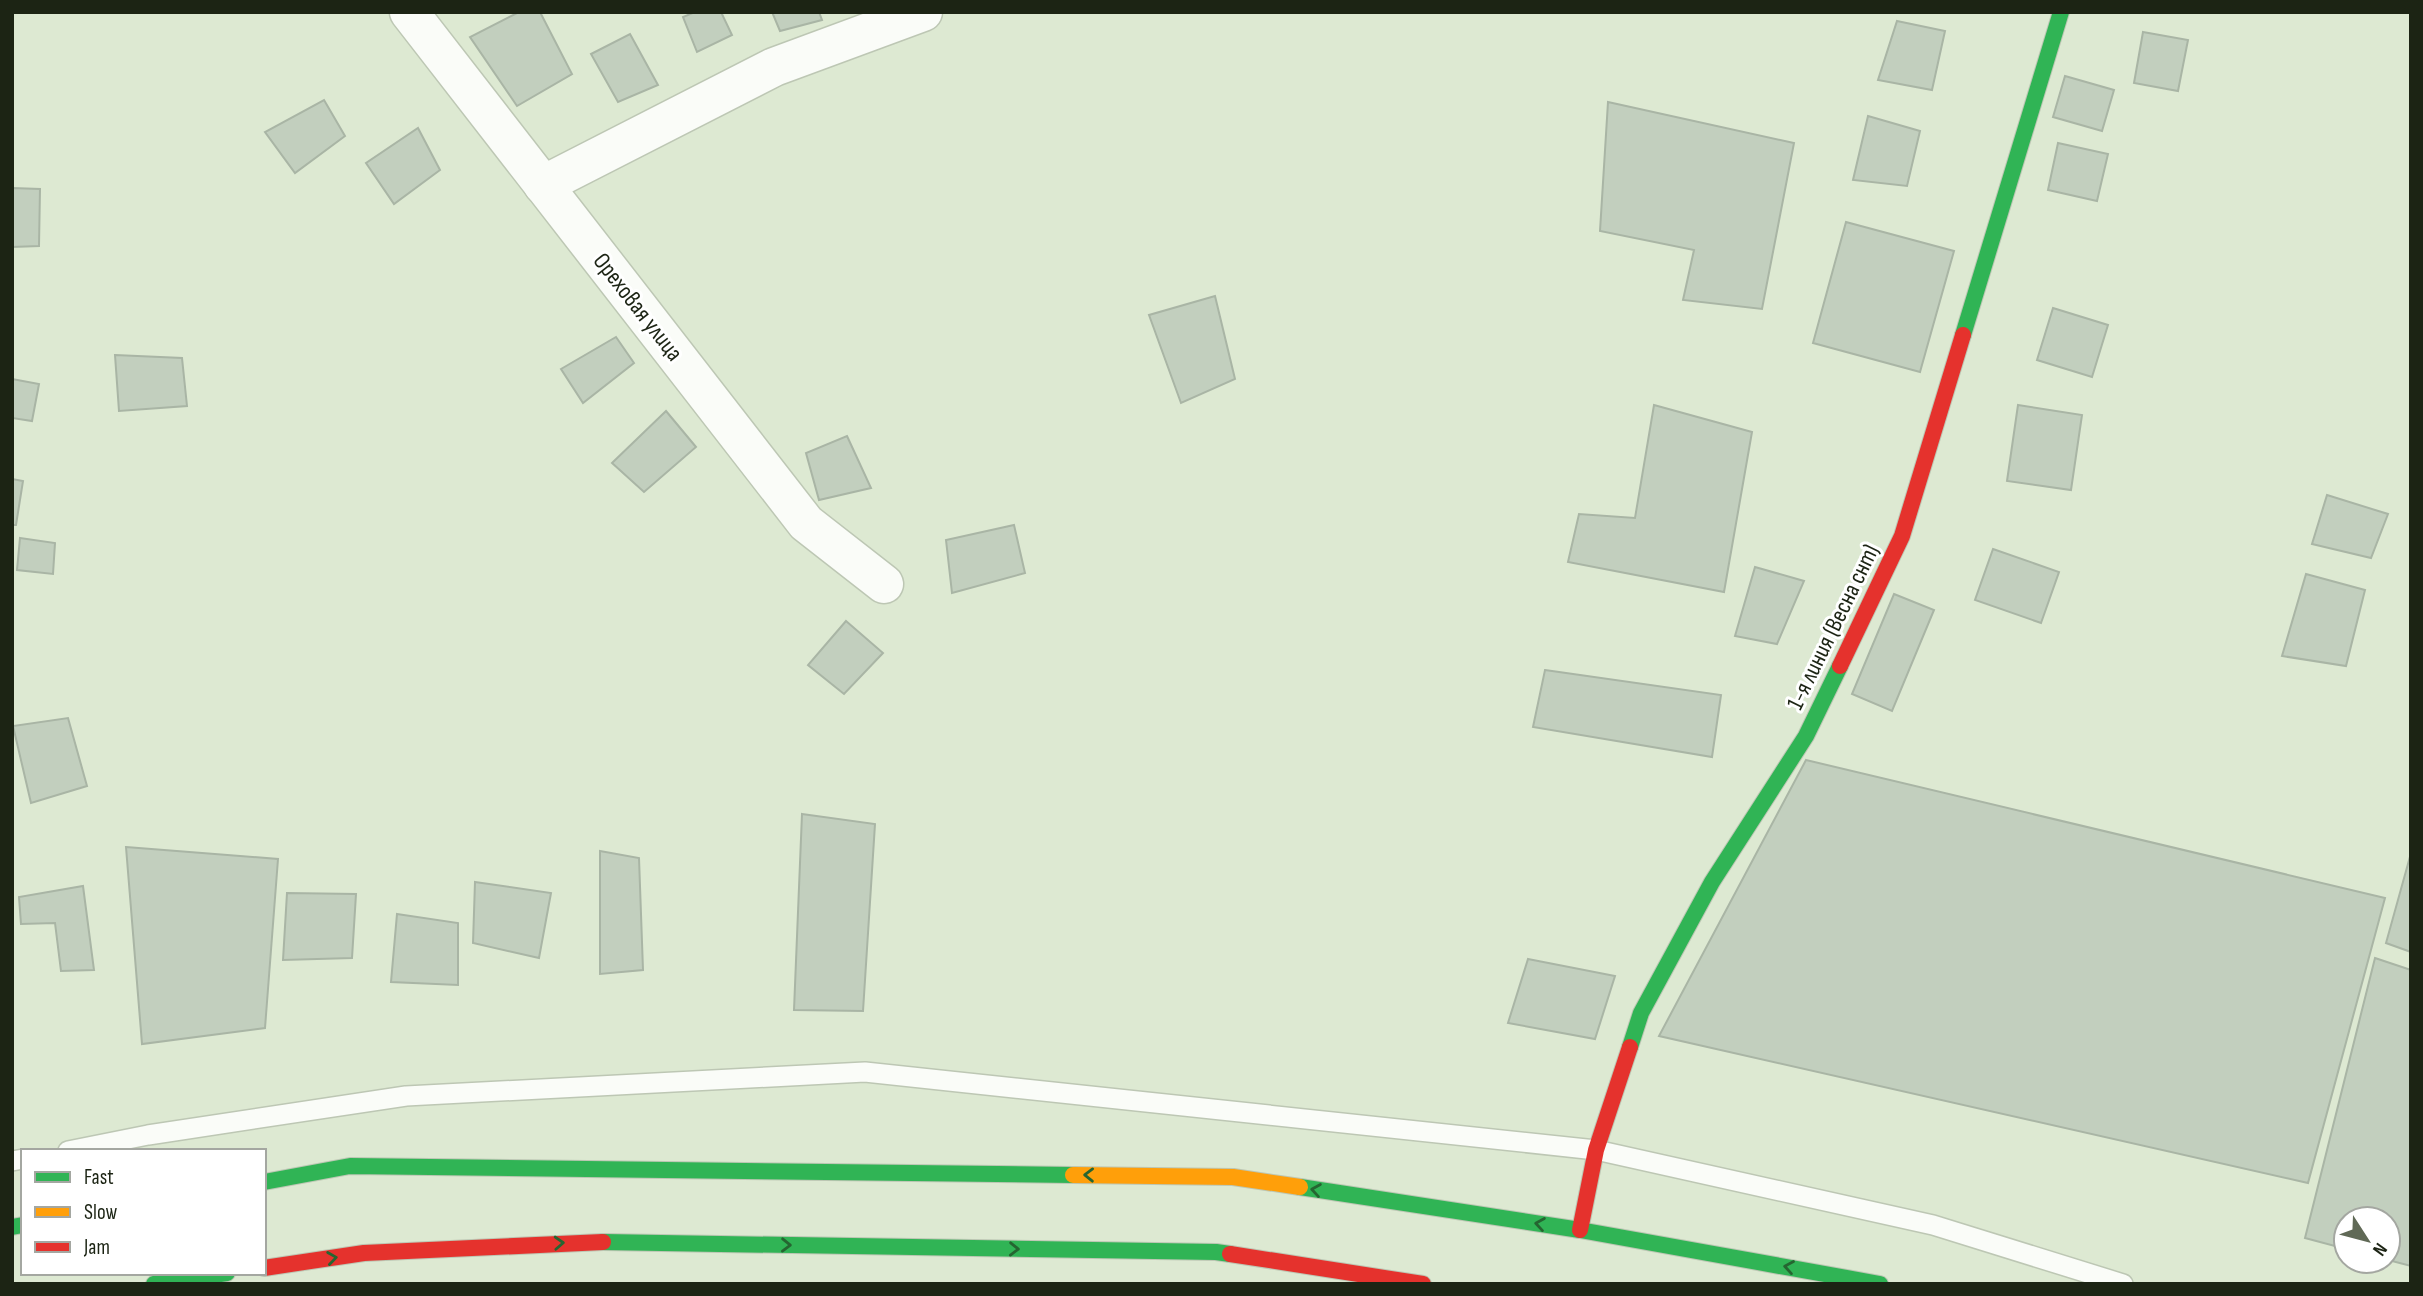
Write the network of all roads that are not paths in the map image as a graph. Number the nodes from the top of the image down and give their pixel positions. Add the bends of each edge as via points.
1 (409, 12) edge
2 (923, 12) edge
3 (2061, 12) edge
4 (543, 185) junction
5 (884, 584) dead end
6 (78, 1149) edge
7 (1596, 1150) junction
8 (266, 1182) edge
9 (1580, 1230) junction
10 (266, 1268) edge
11 (214, 1275) edge
12 (154, 1284) edge
13 (1423, 1284) edge
14 (1880, 1284) edge
15 (2123, 1284) edge

1 - 4 street, Ореховая улица
2 - 4 street via 774,67
3 - 7 main road, 1-я линия (Весна снт) via 1902,536 1806,736 1712,882 1641,1013
4 - 5 street, Ореховая улица via 806,523
6 - 7 lane via 406,1096 865,1072
7 - 9 main road, 1-я линия (Весна снт)
7 - 15 lane via 1933,1225
9 -> 8 main road via 1233,1177 350,1167
14 -> 9 main road
10 -> 13 main road via 365,1253 605,1243 1216,1252
11 - 12 main road

